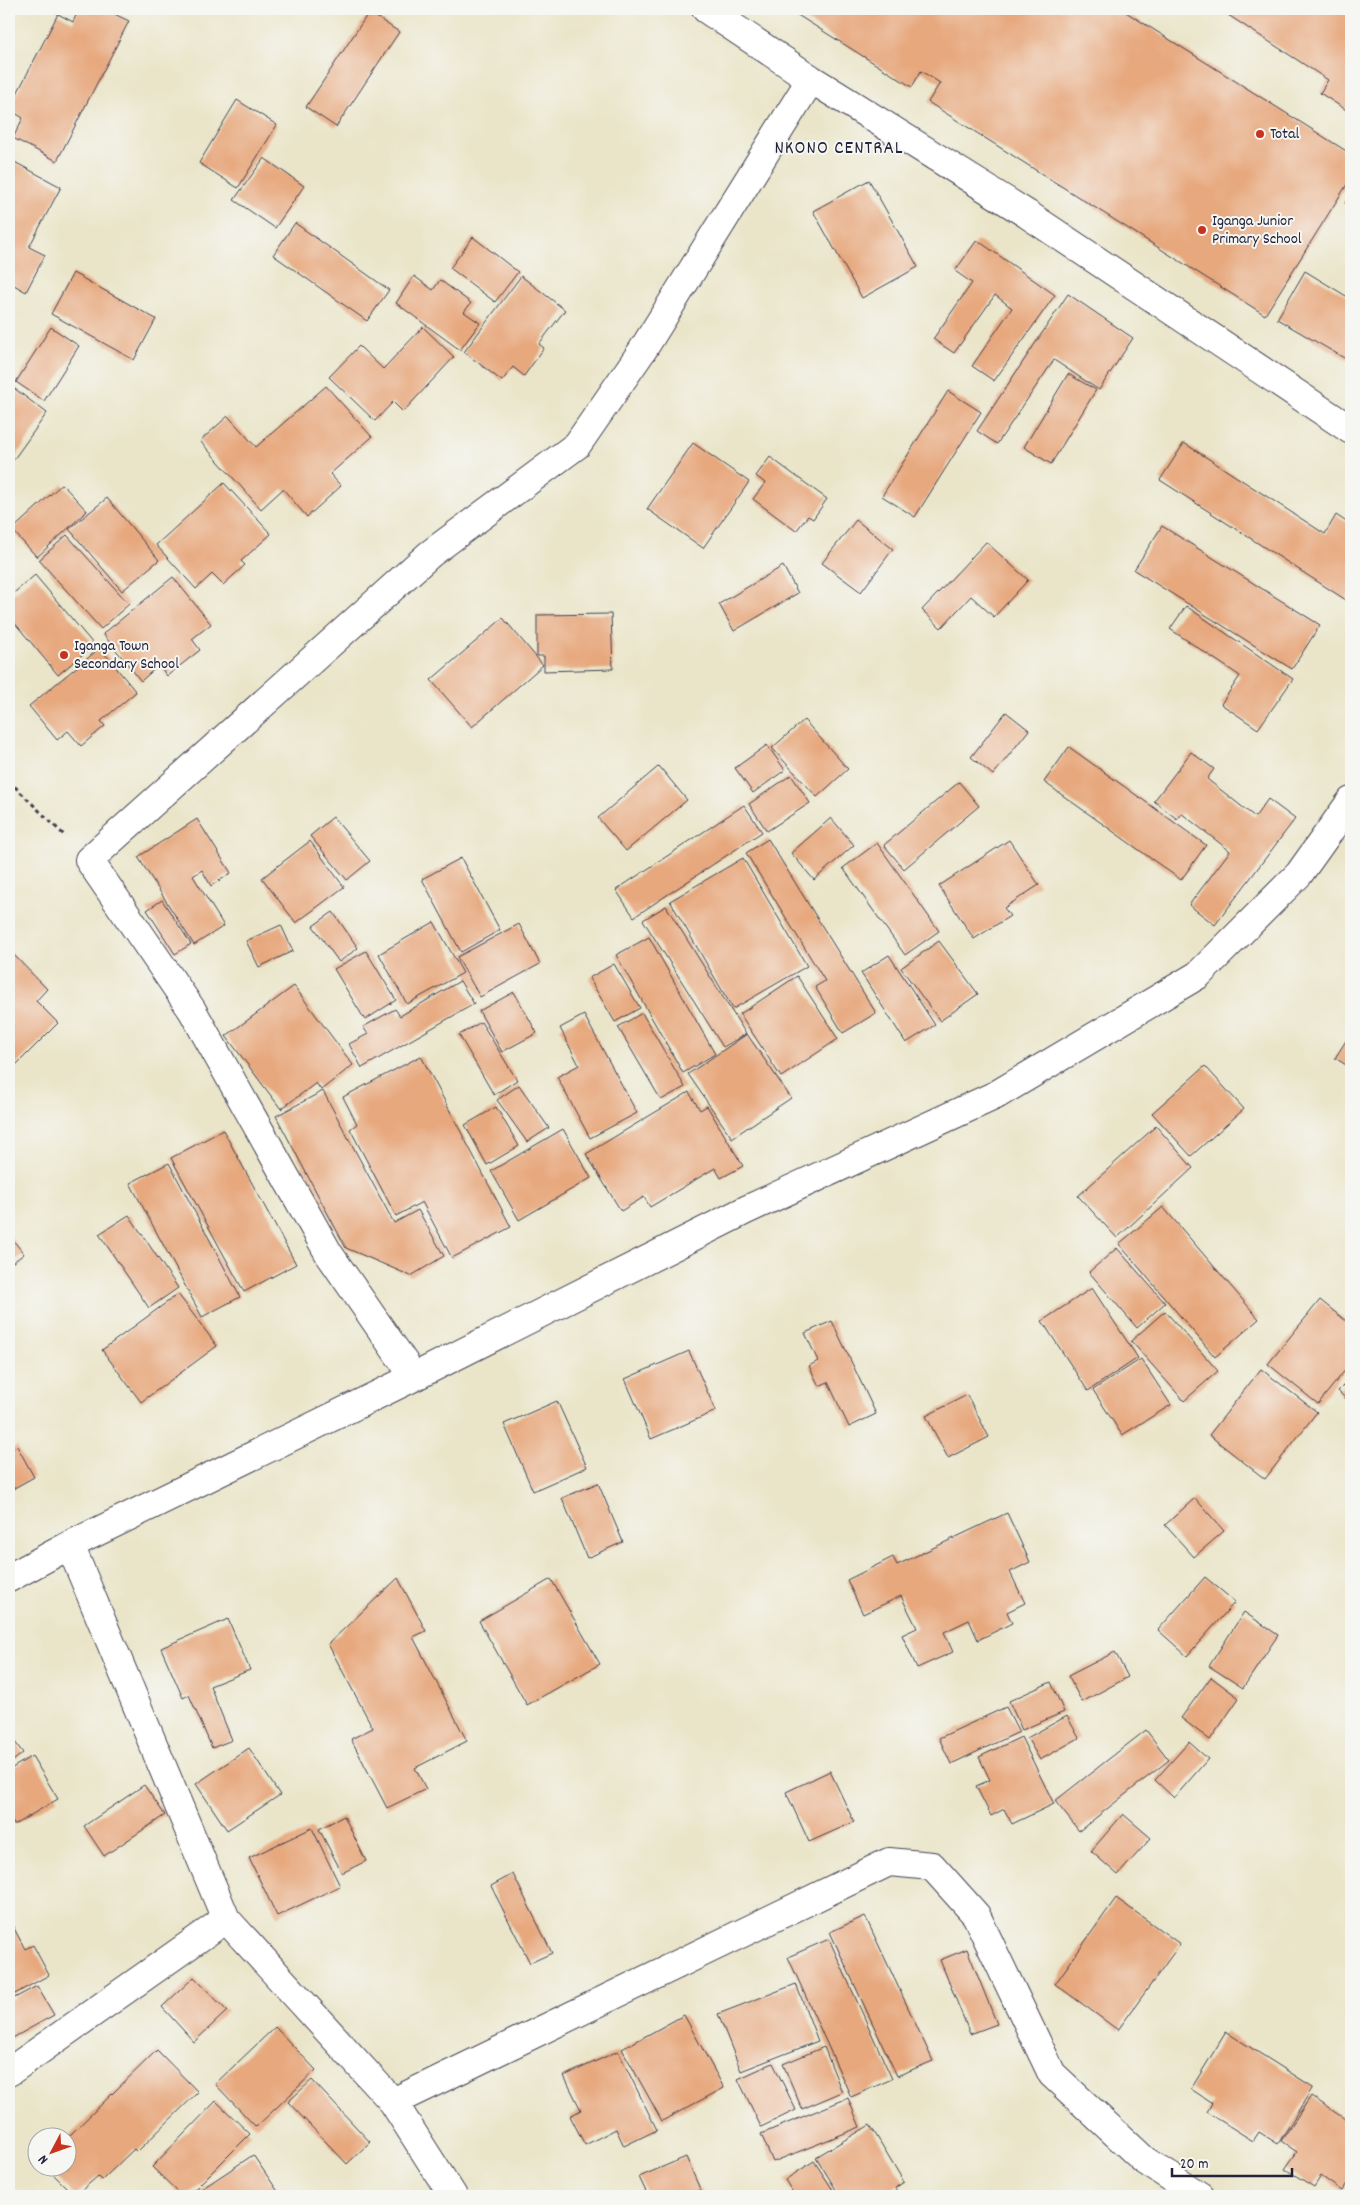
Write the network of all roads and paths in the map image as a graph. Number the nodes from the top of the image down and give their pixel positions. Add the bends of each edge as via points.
1 (706, 9) edge
2 (811, 79) junction
3 (1351, 430) edge
4 (9, 781) edge
5 (1351, 801) edge
6 (90, 860) junction
7 (414, 1377) junction
8 (70, 1545) junction
9 (9, 1578) edge
10 (226, 1919) junction
11 (9, 2072) edge
12 (393, 2102) junction
13 (453, 2196) edge
14 (1200, 2196) edge

1 - 2 street
2 - 3 street via 1027,214
2 - 6 street via 642,351 577,445 430,554
4 - 6 path
5 - 7 street via 1299,874 1198,975 996,1095 746,1210
6 - 7 street via 192,1010 330,1254
7 - 8 street
8 - 9 street
8 - 10 street
10 - 11 street
10 - 12 street
12 - 13 street
12 - 14 street via 889,1862 932,1866 976,1915 1052,2074 1144,2160

